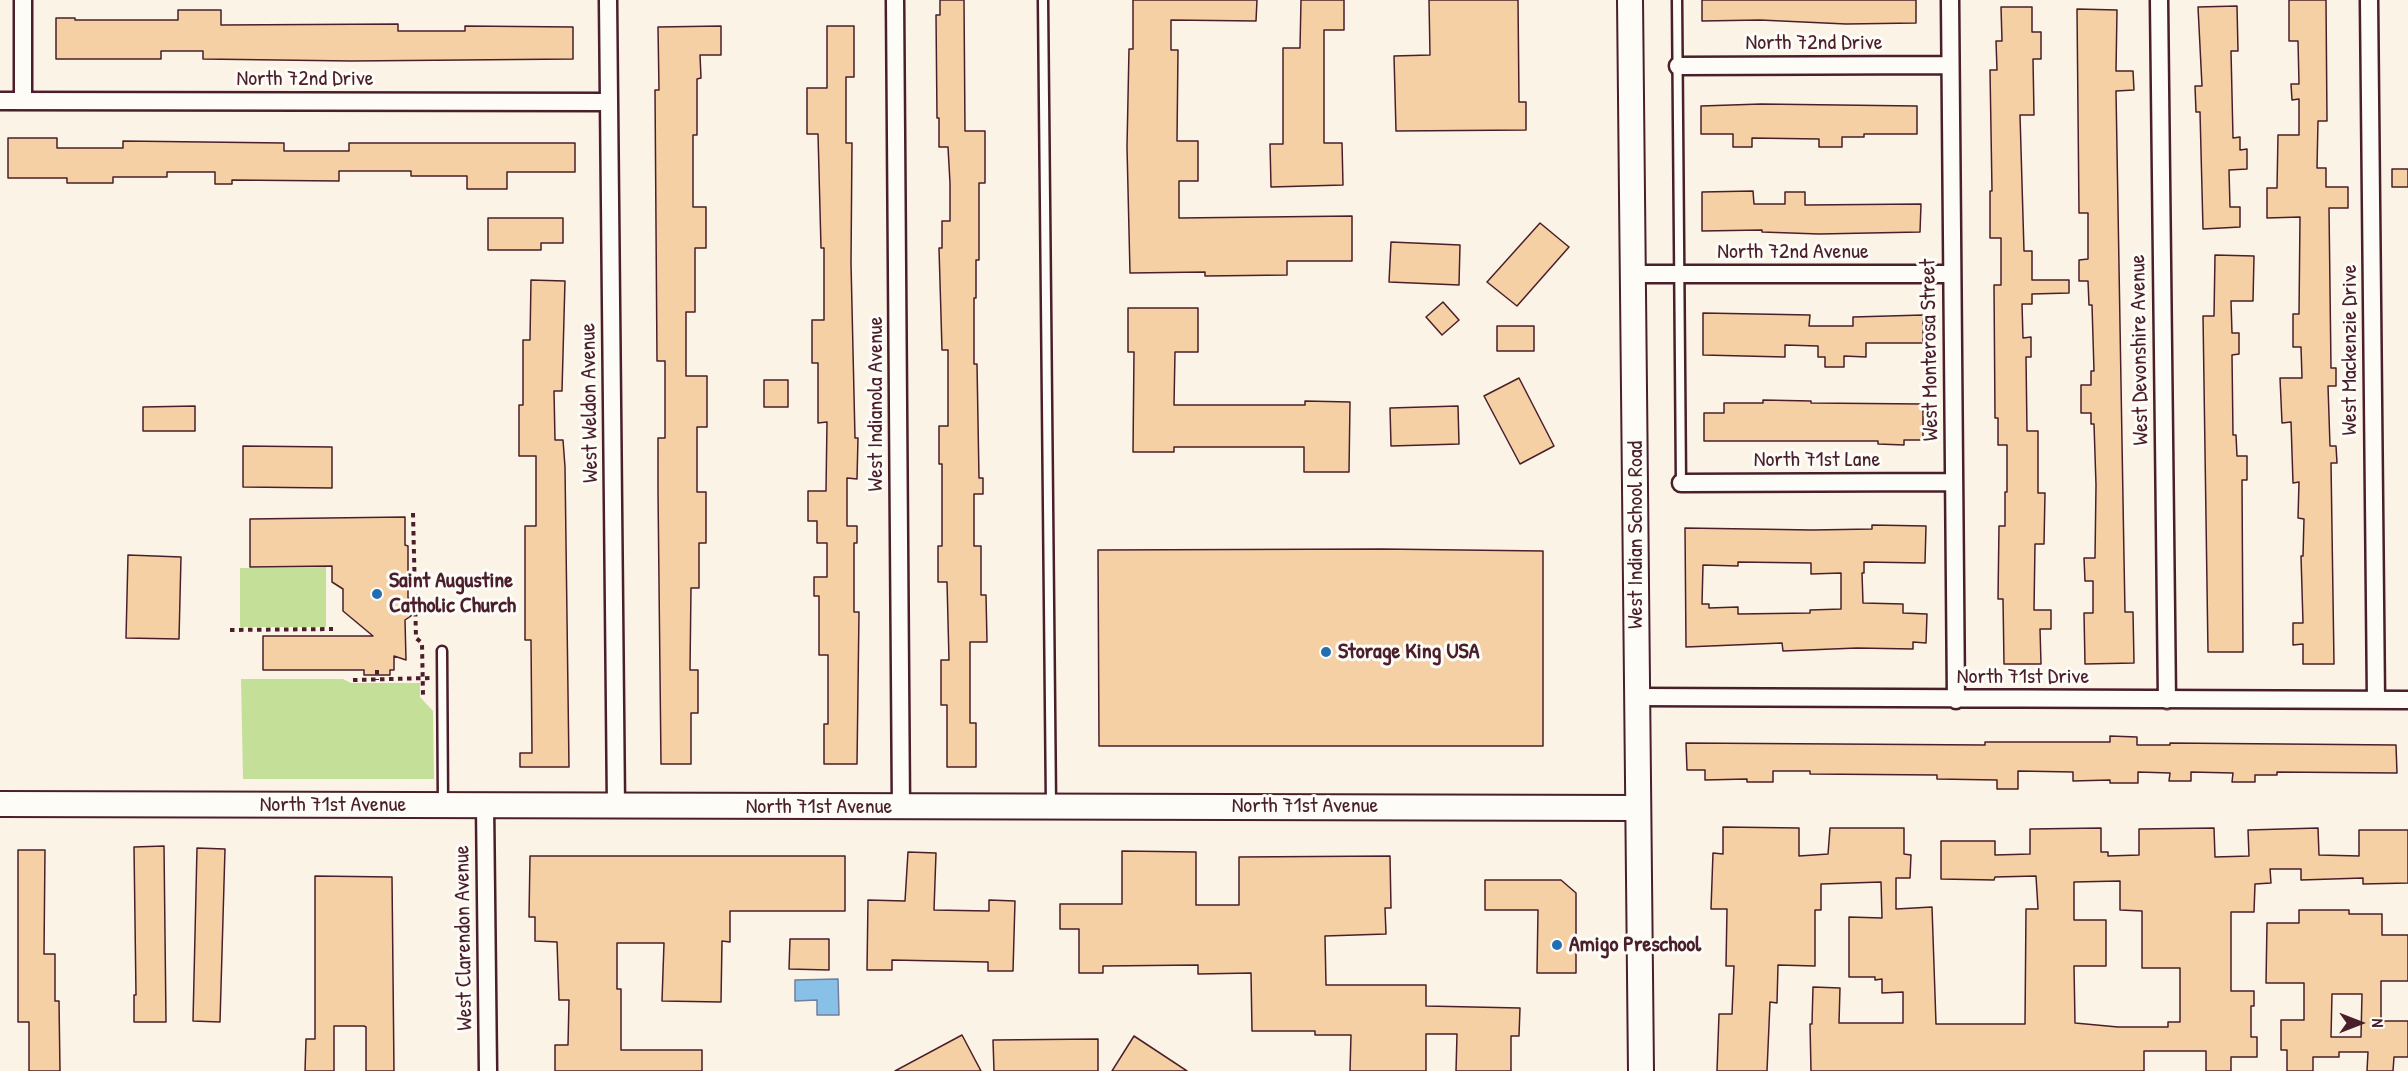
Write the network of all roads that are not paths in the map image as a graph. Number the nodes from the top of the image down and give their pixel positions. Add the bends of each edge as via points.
1 (23, 0) edge
2 (608, 0) edge
3 (895, 0) edge
4 (1043, 0) edge
5 (1630, 0) edge
6 (1677, 0) edge
7 (1950, 0) edge
8 (2159, 0) edge
9 (2369, 0) edge
10 (1950, 65) junction
11 (1678, 66) junction
12 (0, 101) edge
13 (24, 101) junction
14 (609, 102) junction
15 (1634, 274) junction
16 (1952, 274) junction
17 (1679, 275) junction
18 (1954, 482) junction
19 (1681, 483) joint
20 (442, 651) dead end
21 (1637, 697) junction
22 (1956, 700) junction
23 (2166, 700) junction
24 (2376, 700) junction
25 (2408, 700) edge
26 (0, 804) edge
27 (443, 805) junction
28 (485, 805) junction
29 (616, 806) junction
30 (1051, 806) junction
31 (901, 807) junction
32 (1638, 808) junction
33 (488, 1071) edge
34 (1641, 1071) edge

1 - 13 street
2 - 14 street, West Weldon Avenue
3 - 31 street, West Indianola Avenue
4 - 30 lane
5 - 15 street, West Indian School Road
6 - 11 lane
7 - 10 street, West Monterosa Street
8 - 23 street, West Devonshire Avenue
9 - 24 street, West Mackenzie Drive
10 - 11 street, North 72nd Drive
10 - 16 street, West Monterosa Street
11 - 17 lane
12 - 13 street, North 72nd Drive
13 - 14 street, North 72nd Drive
14 - 29 street, West Weldon Avenue
15 - 17 street, North 72nd Avenue
15 - 21 street, West Indian School Road
16 - 17 street, North 72nd Avenue
16 - 18 street, West Monterosa Street
17 - 19 lane
18 - 19 street, North 71st Lane
18 - 22 street, West Monterosa Street
20 - 27 lane
21 - 22 street, North 71st Drive
21 - 32 street, West Indian School Road
22 - 23 street, North 71st Drive
23 - 24 street, North 71st Drive
24 - 25 street, North 71st Drive
26 - 27 street, North 71st Avenue
27 - 28 street, North 71st Avenue
28 - 29 street, North 71st Avenue
28 - 33 street, West Clarendon Avenue
29 - 31 street, North 71st Avenue
30 - 31 street, North 71st Avenue
30 - 32 street, North 71st Avenue
32 - 34 street, West Indian School Road

